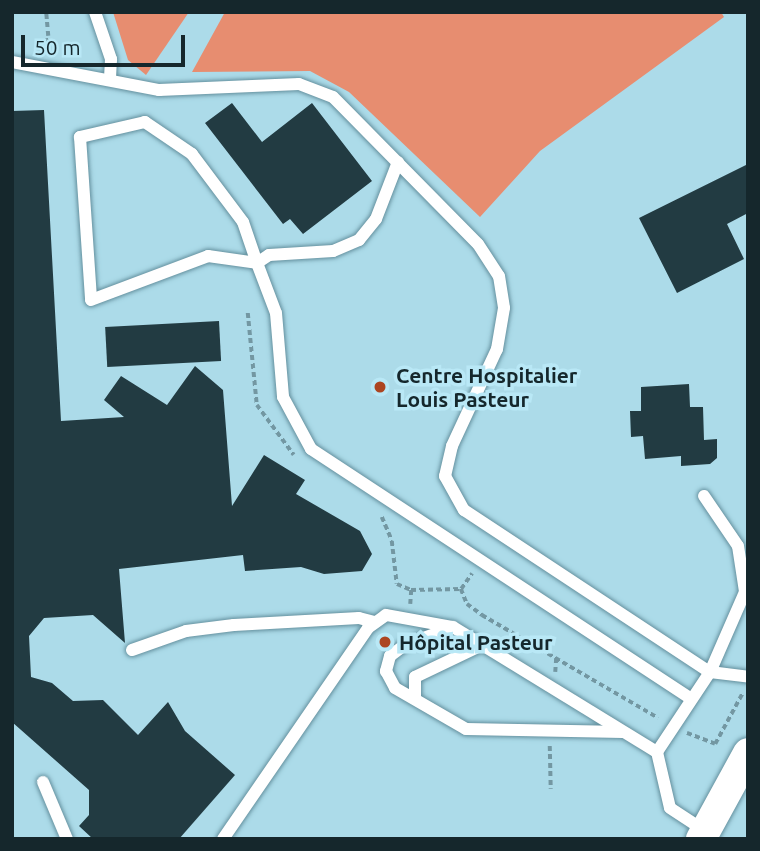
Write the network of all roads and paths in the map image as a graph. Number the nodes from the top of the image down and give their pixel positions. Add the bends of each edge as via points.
1 (46, 12) edge
2 (95, 12) edge
3 (12, 62) edge
4 (39, 64) junction
5 (110, 79) junction
6 (398, 162) junction
7 (257, 263) junction
8 (704, 496) dead end
9 (374, 509) dead end
10 (483, 559) junction
11 (461, 589) junction
12 (411, 590) junction
13 (409, 616) junction
14 (374, 622) junction
15 (453, 627) junction
16 (482, 646) junction
17 (132, 650) dead end
18 (710, 672) junction
19 (748, 677) edge
20 (748, 683) edge
21 (690, 697) junction
22 (415, 699) junction
23 (672, 726) junction
24 (624, 732) junction
25 (657, 752) junction
26 (748, 753) edge
27 (43, 782) dead end
28 (703, 835) edge
29 (67, 839) edge
30 (223, 839) edge

1 - 4 path via 48,36
2 - 5 lane via 111,59
3 - 4 lane
4 - 5 lane
5 - 6 lane via 159,90 299,84 333,97
6 - 7 lane via 376,219 359,240 333,251 269,256
6 - 18 lane via 486,253 503,289 497,349 452,446 445,476 464,510
7 - 7 lane via 243,222 192,154 145,122 80,137 91,300 208,256
7 - 10 lane via 276,313 283,397 302,439 341,471
8 - 18 lane via 738,546 745,592
9 - 12 path via 392,541 397,584
10 - 11 path
10 - 21 lane
11 - 12 path
11 - 23 path via 467,604 482,615
12 - 13 path
13 - 14 lane via 386,615
13 - 15 lane
14 - 17 lane via 234,625 186,631
14 - 30 lane
15 - 16 lane
15 - 22 lane via 406,644 390,656 386,671 395,688
16 - 22 lane via 415,677
16 - 24 lane
18 - 19 lane
18 - 21 lane
20 - 23 path via 715,744
21 - 23 lane
22 - 24 lane via 466,729
23 - 25 lane
24 - 25 lane
25 - 28 lane via 670,808
26 - 28 street
27 - 29 lane

